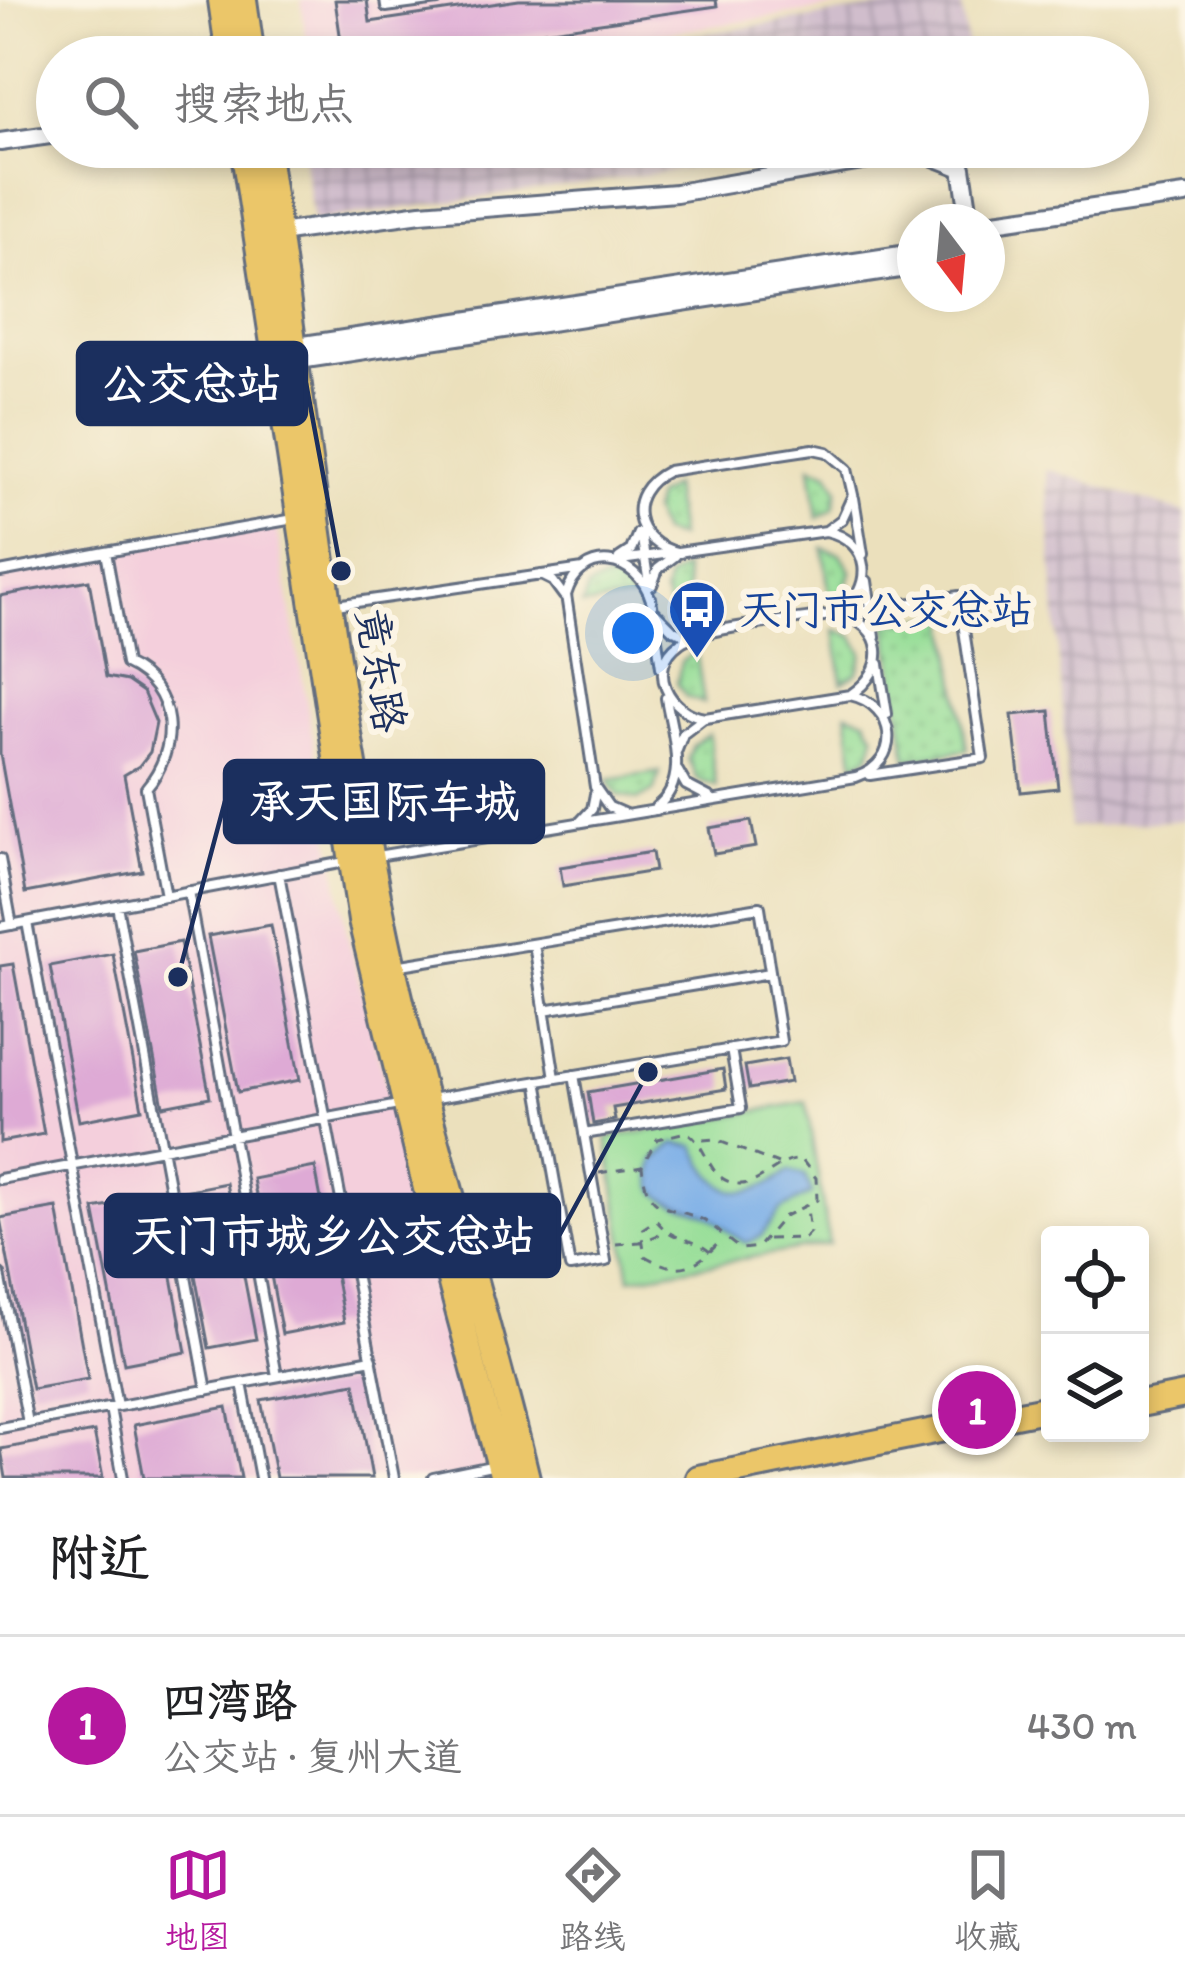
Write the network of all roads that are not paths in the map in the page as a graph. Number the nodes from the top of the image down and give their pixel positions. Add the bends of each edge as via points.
1 (221, 0) edge
2 (244, 0) edge
3 (385, 0) edge
4 (438, 0) edge
5 (227, 36) edge
6 (249, 36) edge
7 (36, 137) edge
8 (0, 142) edge
9 (247, 168) edge
10 (269, 168) edge
11 (822, 168) edge
12 (962, 168) edge
13 (1185, 195) edge
14 (967, 204) edge
15 (1005, 220) edge
16 (279, 233) junction
17 (897, 269) edge
18 (284, 355) junction
19 (852, 482) junction
20 (638, 514) junction
21 (298, 519) junction
22 (826, 531) junction
23 (106, 552) junction
24 (680, 554) junction
25 (645, 557) junction
26 (607, 562) junction
27 (864, 563) junction
28 (584, 568) junction
29 (0, 572) edge
30 (542, 575) junction
31 (652, 600) junction
32 (566, 603) junction
33 (322, 607) junction
34 (871, 609) junction
35 (838, 614) junction
36 (693, 636) junction
37 (877, 646) junction
38 (664, 681) junction
39 (850, 695) junction
40 (705, 718) junction
41 (889, 728) junction
42 (675, 760) junction
43 (856, 778) junction
44 (595, 787) junction
45 (724, 798) junction
46 (637, 814) junction
47 (571, 826) junction
48 (0, 859) edge
49 (361, 859) junction
50 (279, 874) junction
51 (188, 892) junction
52 (166, 896) junction
53 (117, 905) junction
54 (27, 922) junction
55 (12, 925) junction
56 (0, 927) edge
57 (534, 944) junction
58 (394, 966) junction
59 (770, 973) junction
60 (544, 1010) junction
61 (731, 1049) junction
62 (574, 1075) junction
63 (555, 1078) junction
64 (537, 1081) junction
65 (416, 1101) junction
66 (326, 1119) junction
67 (584, 1134) junction
68 (233, 1136) junction
69 (162, 1149) junction
70 (72, 1166) junction
71 (0, 1179) edge
72 (0, 1274) edge
73 (371, 1359) junction
74 (277, 1376) junction
75 (1185, 1381) edge
76 (242, 1383) junction
77 (1149, 1388) edge
78 (207, 1390) junction
79 (1185, 1395) edge
80 (1149, 1402) edge
81 (114, 1407) junction
82 (1041, 1410) edge
83 (28, 1423) junction
84 (1041, 1424) edge
85 (0, 1428) edge
86 (501, 1471) edge
87 (123, 1478) edge
88 (260, 1478) edge
89 (394, 1478) edge
90 (433, 1478) edge
91 (526, 1478) edge
92 (698, 1478) edge
93 (771, 1478) edge

1 - 5 main road
2 - 6 main road
3 - 4 lane via 386,8
7 - 8 street
9 - 18 main road, 竟东路
10 - 16 main road, 竟东路
11 - 16 street via 676,193
12 - 14 street
13 - 15 street
16 - 18 main road, 竟东路
17 - 18 street
18 - 21 main road, 竟东路
18 - 33 main road, 竟东路
19 - 20 lane via 827,452 813,449 668,471 646,488
19 - 22 lane via 849,508
19 - 27 lane
20 - 24 lane via 649,539
20 - 25 lane
20 - 26 lane via 632,550
21 - 23 lane
21 - 33 main road, 竟东路
22 - 24 lane
22 - 27 lane via 851,541
23 - 29 lane
23 - 52 lane via 126,664 158,691 169,722 167,753 146,788
24 - 25 lane
24 - 31 lane via 658,569
25 - 26 lane
25 - 31 lane
26 - 28 lane
26 - 31 lane via 637,572
27 - 34 lane
27 - 35 lane via 862,590
28 - 30 lane
28 - 32 lane
30 - 32 lane
30 - 33 lane
31 - 36 lane via 662,621
31 - 38 lane
32 - 44 lane
33 - 49 main road, 竟东路
34 - 35 lane
34 - 37 lane
34 - 43 lane via 959,596 982,758
35 - 36 lane
35 - 37 lane via 863,624
36 - 38 lane via 670,652
37 - 39 lane via 874,673
37 - 41 lane
38 - 40 lane via 674,704
38 - 42 lane
39 - 40 lane
39 - 41 lane via 875,705
40 - 42 lane via 683,734
41 - 43 lane via 879,765
42 - 45 lane via 697,794
42 - 46 lane via 671,792
43 - 45 lane
44 - 46 lane via 610,807
44 - 47 lane via 592,809
45 - 46 lane
46 - 47 lane
47 - 49 lane
48 - 55 lane
49 - 50 lane
49 - 58 main road, 竟东路
49 - 65 main road, 竟东路
50 - 51 lane
50 - 66 lane
51 - 52 lane
51 - 68 lane
52 - 53 lane
53 - 54 lane
53 - 69 lane
54 - 55 lane
54 - 70 lane
55 - 56 lane
57 - 58 lane
57 - 59 lane via 760,907
57 - 60 lane
58 - 65 main road, 竟东路
59 - 60 lane
59 - 61 lane via 781,1041
60 - 63 lane
61 - 62 lane
61 - 67 lane via 741,1108
62 - 63 lane
62 - 67 lane
63 - 64 lane
64 - 65 lane
64 - 67 lane via 570,1267 606,1261
65 - 66 lane
65 - 86 main road, 竟东路
65 - 91 main road, 竟东路
66 - 68 lane
66 - 73 lane
68 - 69 lane
68 - 74 lane
69 - 70 lane
69 - 78 lane
70 - 71 lane
70 - 81 lane
72 - 83 lane
73 - 74 lane
73 - 89 lane
74 - 76 lane
75 - 77 main road
76 - 78 lane
76 - 88 lane
78 - 81 lane
79 - 80 main road
81 - 83 lane
81 - 87 lane
82 - 92 main road
83 - 85 lane
84 - 93 main road
86 - 90 lane

